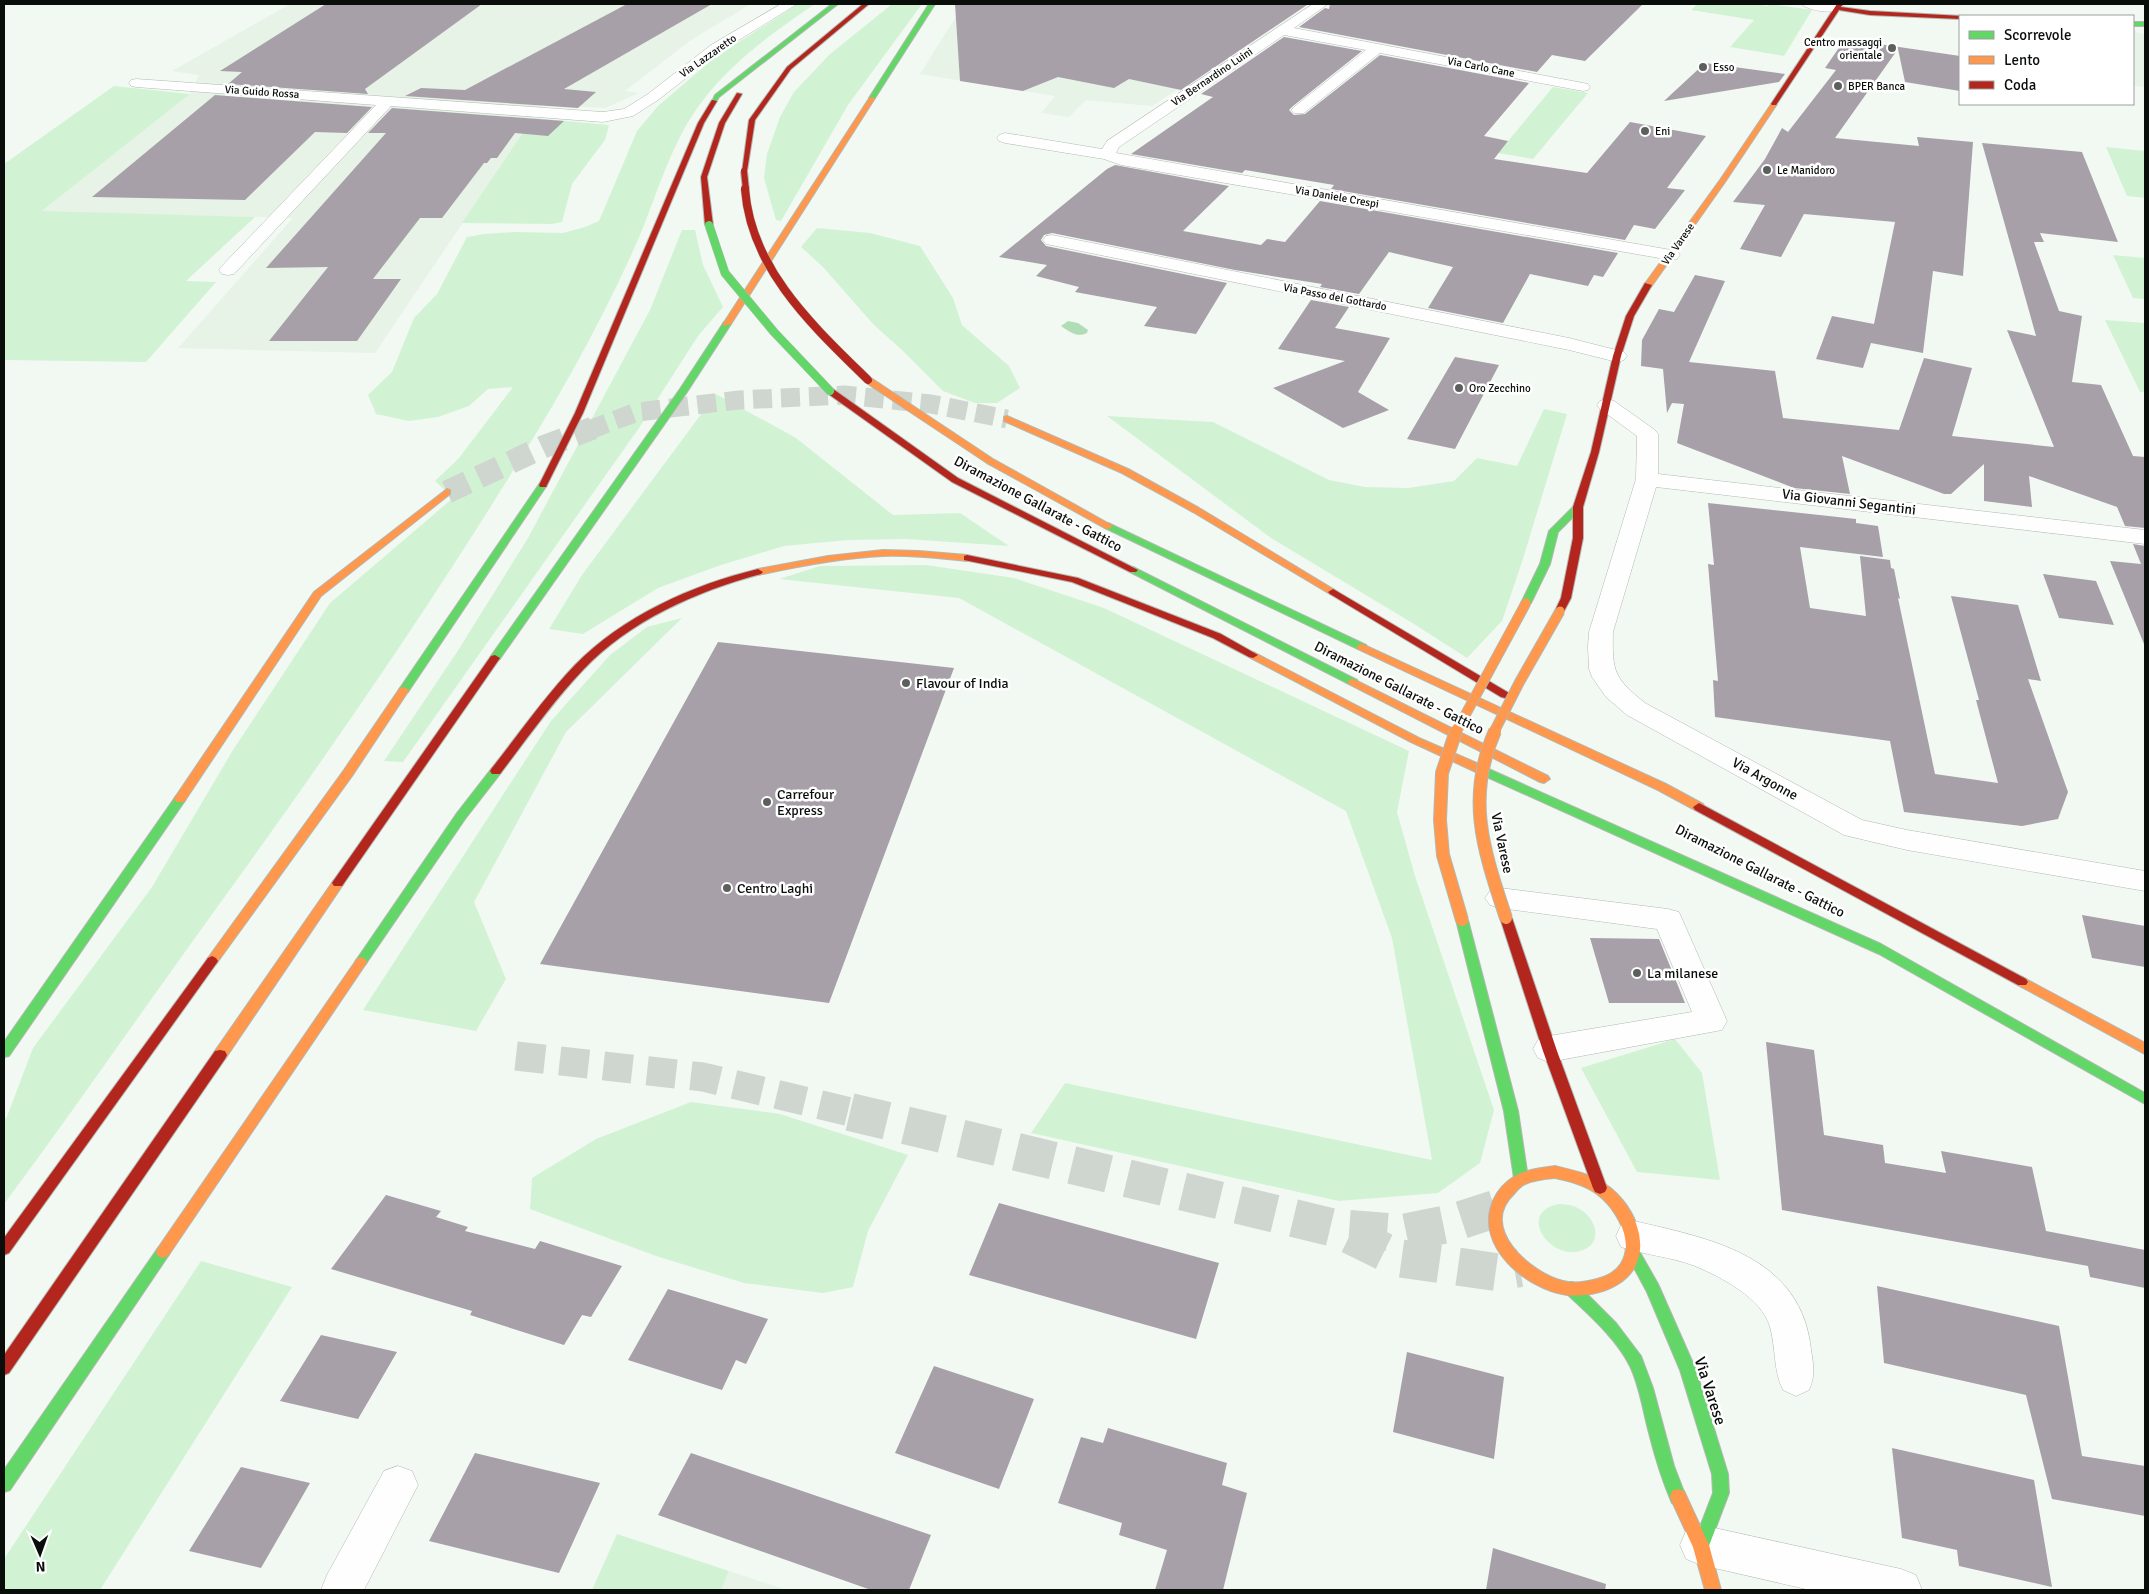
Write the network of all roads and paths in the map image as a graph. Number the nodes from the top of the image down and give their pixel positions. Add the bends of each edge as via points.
1 (790, 4) edge
2 (836, 4) edge
3 (866, 4) edge
4 (932, 4) edge
5 (1321, 4) edge
6 (1808, 4) edge
7 (1838, 6) edge
8 (1959, 17) edge
9 (1281, 30) junction
10 (1378, 48) junction
11 (755, 66) junction
12 (136, 83) dead end
13 (1583, 87) dead end
14 (388, 101) junction
15 (1299, 110) dead end
16 (628, 113) joint
17 (1004, 138) dead end
18 (1107, 154) junction
19 (1052, 240) dead end
20 (1671, 255) junction
21 (228, 270) dead end
22 (1617, 356) junction
23 (1607, 405) junction
24 (1007, 419) tunnel mouth
25 (1647, 479) junction
26 (446, 492) tunnel mouth
27 (1578, 507) junction
28 (2145, 537) edge
29 (1524, 706) dead end
30 (1558, 726) dead end
31 (1556, 785) dead end
32 (1662, 787) junction
33 (1663, 839) dead end
34 (2145, 881) edge
35 (1503, 908) junction
36 (1892, 955) junction
37 (1549, 1049) junction
38 (2145, 1049) edge
39 (4, 1052) edge
40 (2145, 1099) edge
41 (1521, 1178) junction
42 (1600, 1188) junction
43 (1634, 1244) junction
44 (4, 1249) edge
45 (1572, 1289) junction
46 (4, 1368) edge
47 (1796, 1378) dead end
48 (4, 1484) edge
49 (398, 1485) dead end
50 (1701, 1545) junction
51 (342, 1590) edge
52 (1713, 1590) edge
53 (1901, 1590) edge

1 - 16 street, Via Lazzaretto via 716,48
2 - 11 main road
3 - 32 main road, Diramazione Gallarate - Gattico, bridge via 783,75 752,120 744,171 750,220 767,262 810,322 868,380 990,461 1118,532
4 - 46 main road via 684,390 407,783
5 - 9 street, Via Bernardino Luini
6 - 7 street
7 - 8 main road via 1870,13
7 - 20 main road, Via Varese
9 - 10 street, Via Carlo Cane
9 - 18 street, Via Bernardino Luini via 1112,144
10 - 13 street, Via Carlo Cane
10 - 15 street
11 - 31 main road, Diramazione Gallarate - Gattico, bridge via 722,124 704,177 709,225 724,273 830,391 955,480
11 - 44 main road via 717,96 700,122 579,413 541,489 348,773
12 - 14 street, Via Guido Rossa
14 - 16 street, Via Guido Rossa via 603,117
14 - 21 street
17 - 18 street, Via Daniele Crespi
18 - 20 street, Via Daniele Crespi via 1121,160
19 - 22 street, Via Passo del Gottardo
20 - 22 main road, Via Varese via 1641,295 1630,316
22 - 23 main road, Via Varese
23 - 25 street via 1648,434
23 - 27 main road, Via Varese
24 - 29 main road via 1125,471 1196,510
25 - 28 street, Via Giovanni Segantini
25 - 34 street, Via Argonne via 1602,632 1602,670 1614,691 1636,708 1854,828
26 - 39 main road via 317,594 164,824
27 - 35 main road, Via Varese, bridge via 1578,538 1566,598 1500,723 1482,776 1479,799 1483,839
27 - 41 main road, Via Varese, bridge via 1554,531 1545,564 1458,726 1442,773 1440,820 1443,855 1511,1111
30 - 32 main road
32 - 38 main road, Diramazione Gallarate - Gattico
33 - 36 main road, Diramazione Gallarate - Gattico
35 - 37 main road, Via Varese
35 - 37 street via 1668,920 1711,1021
36 - 40 main road, Diramazione Gallarate - Gattico
36 - 48 main road via 1415,740 1217,636 1075,580 970,558 926,554 873,554 806,562 740,576 699,592 627,628 585,661 547,704 461,816
37 - 42 main road, Via Varese
41 - 42 main road via 1555,1172 1575,1176
41 - 45 main road via 1505,1189 1496,1204 1494,1224 1499,1241 1508,1256 1536,1279
42 - 43 main road via 1620,1206 1629,1220
43 - 45 main road via 1628,1266 1617,1278 1588,1289
43 - 47 street via 1701,1252 1750,1276 1771,1295 1788,1322
43 - 50 main road, Via Varese via 1688,1370 1720,1474 1721,1493
45 - 50 main road via 1624,1345 1640,1370 1667,1475
49 - 51 street
50 - 52 main road
50 - 53 street

